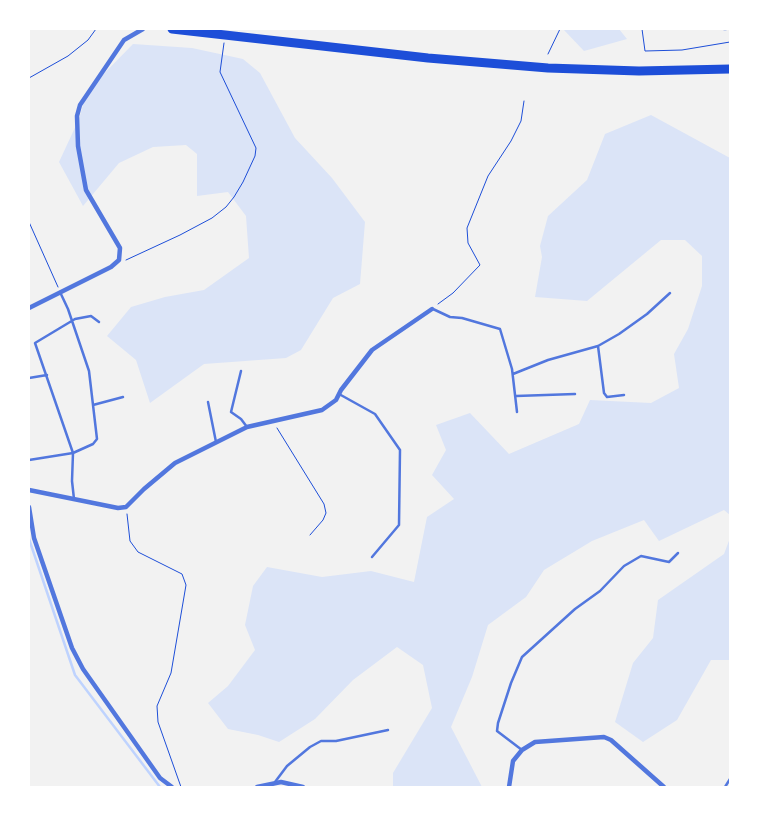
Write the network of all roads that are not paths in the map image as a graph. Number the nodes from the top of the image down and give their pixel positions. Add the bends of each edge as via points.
1 (143, 29) edge
2 (172, 29) edge
3 (730, 69) edge
4 (60, 292) junction
5 (670, 293) dead end
6 (29, 308) edge
7 (432, 309) joint
8 (71, 321) junction
9 (99, 322) dead end
10 (598, 346) junction
11 (241, 370) dead end
12 (513, 374) junction
13 (47, 376) junction
14 (29, 378) edge
15 (339, 394) junction
16 (575, 394) dead end
17 (624, 395) dead end
18 (516, 396) junction
19 (123, 397) dead end
20 (208, 402) dead end
21 (93, 405) junction
22 (517, 412) dead end
23 (247, 426) junction
24 (216, 442) junction
25 (73, 453) junction
26 (29, 460) edge
27 (29, 490) edge
28 (74, 499) junction
29 (29, 507) edge
30 (678, 554) dead end
31 (372, 557) dead end
32 (388, 730) dead end
33 (522, 750) junction
34 (730, 779) edge
35 (274, 784) junction
36 (172, 787) edge
37 (257, 787) edge
38 (303, 787) edge
39 (509, 787) edge
40 (664, 787) edge
41 (725, 787) edge

1 - 4 street via 124,40 80,105 77,116 78,146 86,190 120,248 119,260 112,267
2 - 3 highway via 548,68
4 - 6 street
4 - 8 lane
5 - 10 lane via 647,314
7 - 12 lane via 450,317 500,329
7 - 15 street via 372,350
8 - 9 lane via 90,316
8 - 13 lane via 35,343
8 - 21 lane via 89,371
10 - 12 lane
10 - 17 lane via 604,393 608,397
11 - 23 lane via 231,412
12 - 18 lane
13 - 14 lane
13 - 25 lane
15 - 23 street via 322,410
15 - 31 lane via 375,414 400,450 399,525
16 - 18 lane
18 - 22 lane
19 - 21 lane
20 - 24 lane
21 - 25 lane via 97,439 94,444
23 - 24 street
24 - 28 street via 176,463 126,508
25 - 26 lane
25 - 28 lane
27 - 28 street
29 - 36 street via 34,538 75,655 160,778
30 - 33 lane via 669,562 641,556 624,566 600,591 522,657 497,731
32 - 35 lane via 321,741 286,766
33 - 39 street via 513,761
33 - 40 street via 534,742 604,737
34 - 41 lane
35 - 37 street
35 - 38 street via 281,782

